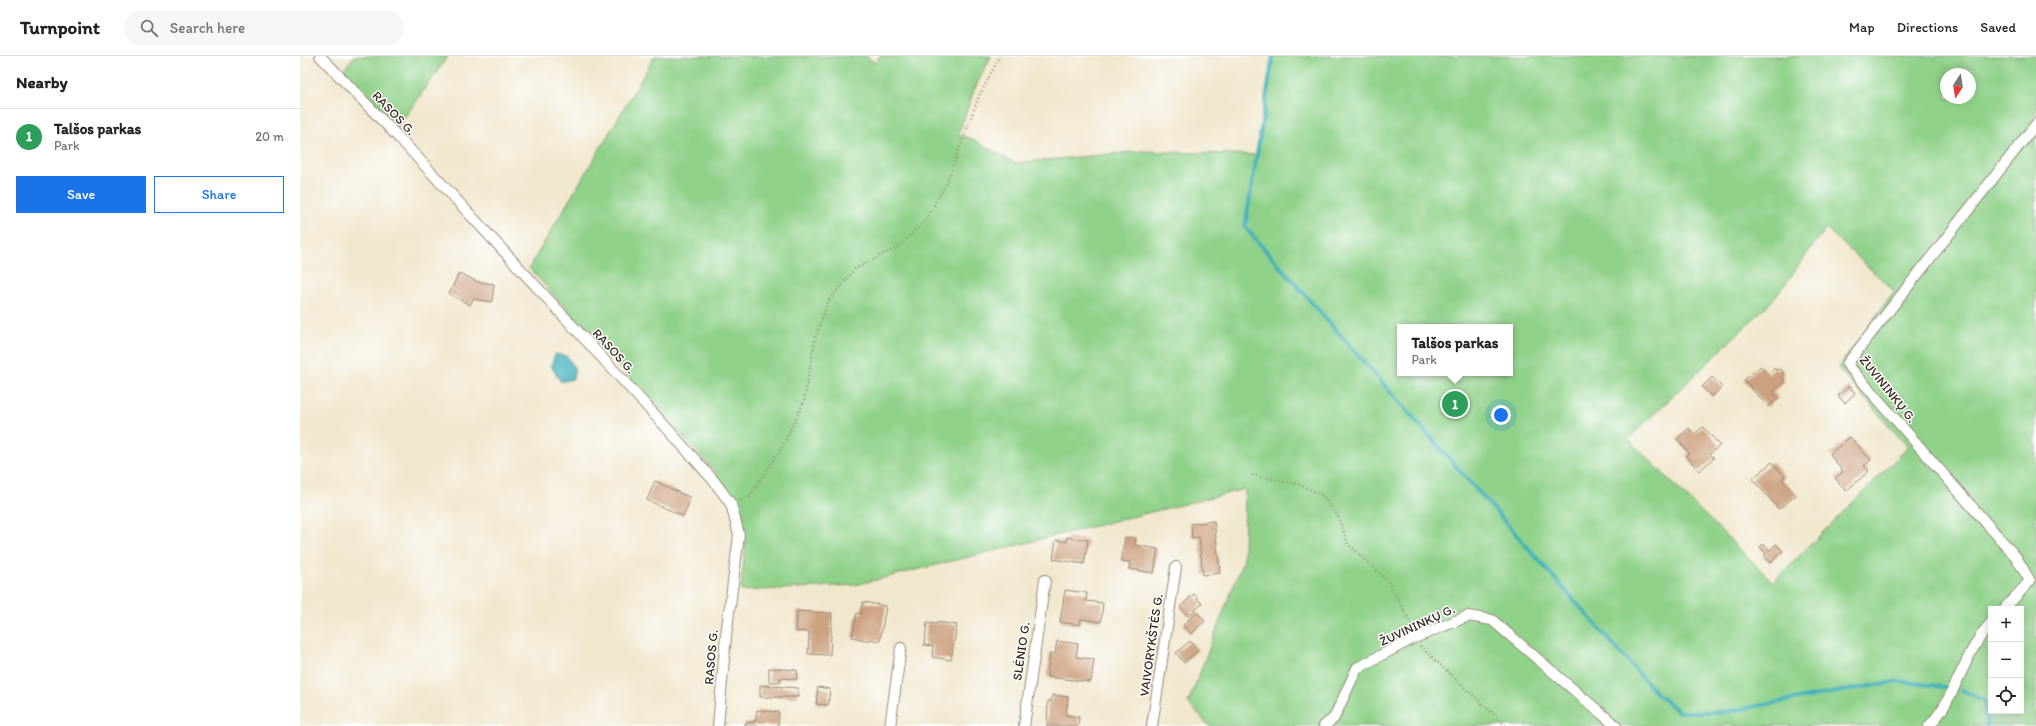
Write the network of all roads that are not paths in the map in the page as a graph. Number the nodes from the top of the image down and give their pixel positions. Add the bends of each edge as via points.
1 (320, 56) edge
2 (2036, 124) edge
3 (1176, 567) dead end
4 (1045, 580) dead end
5 (2007, 606) edge
6 (1988, 627) edge
7 (901, 648) dead end
8 (718, 726) edge
9 (890, 726) edge
10 (1024, 726) edge
11 (1152, 726) edge
12 (1324, 726) edge
13 (1616, 726) edge
14 (1929, 726) edge

1 - 8 street, RASOS G. via 661,421 731,504 739,535
2 - 5 street, ŽUVININKŲ G. via 1847,364 2016,557 2030,581
3 - 11 street, VAIVORYKŠTĖS G.
4 - 10 street, SLĖNIO G.
6 - 14 street via 1970,654 1938,717
7 - 9 street
12 - 13 street, ŽUVININKŲ G. via 1334,718 1357,668 1412,639 1468,616 1492,620

